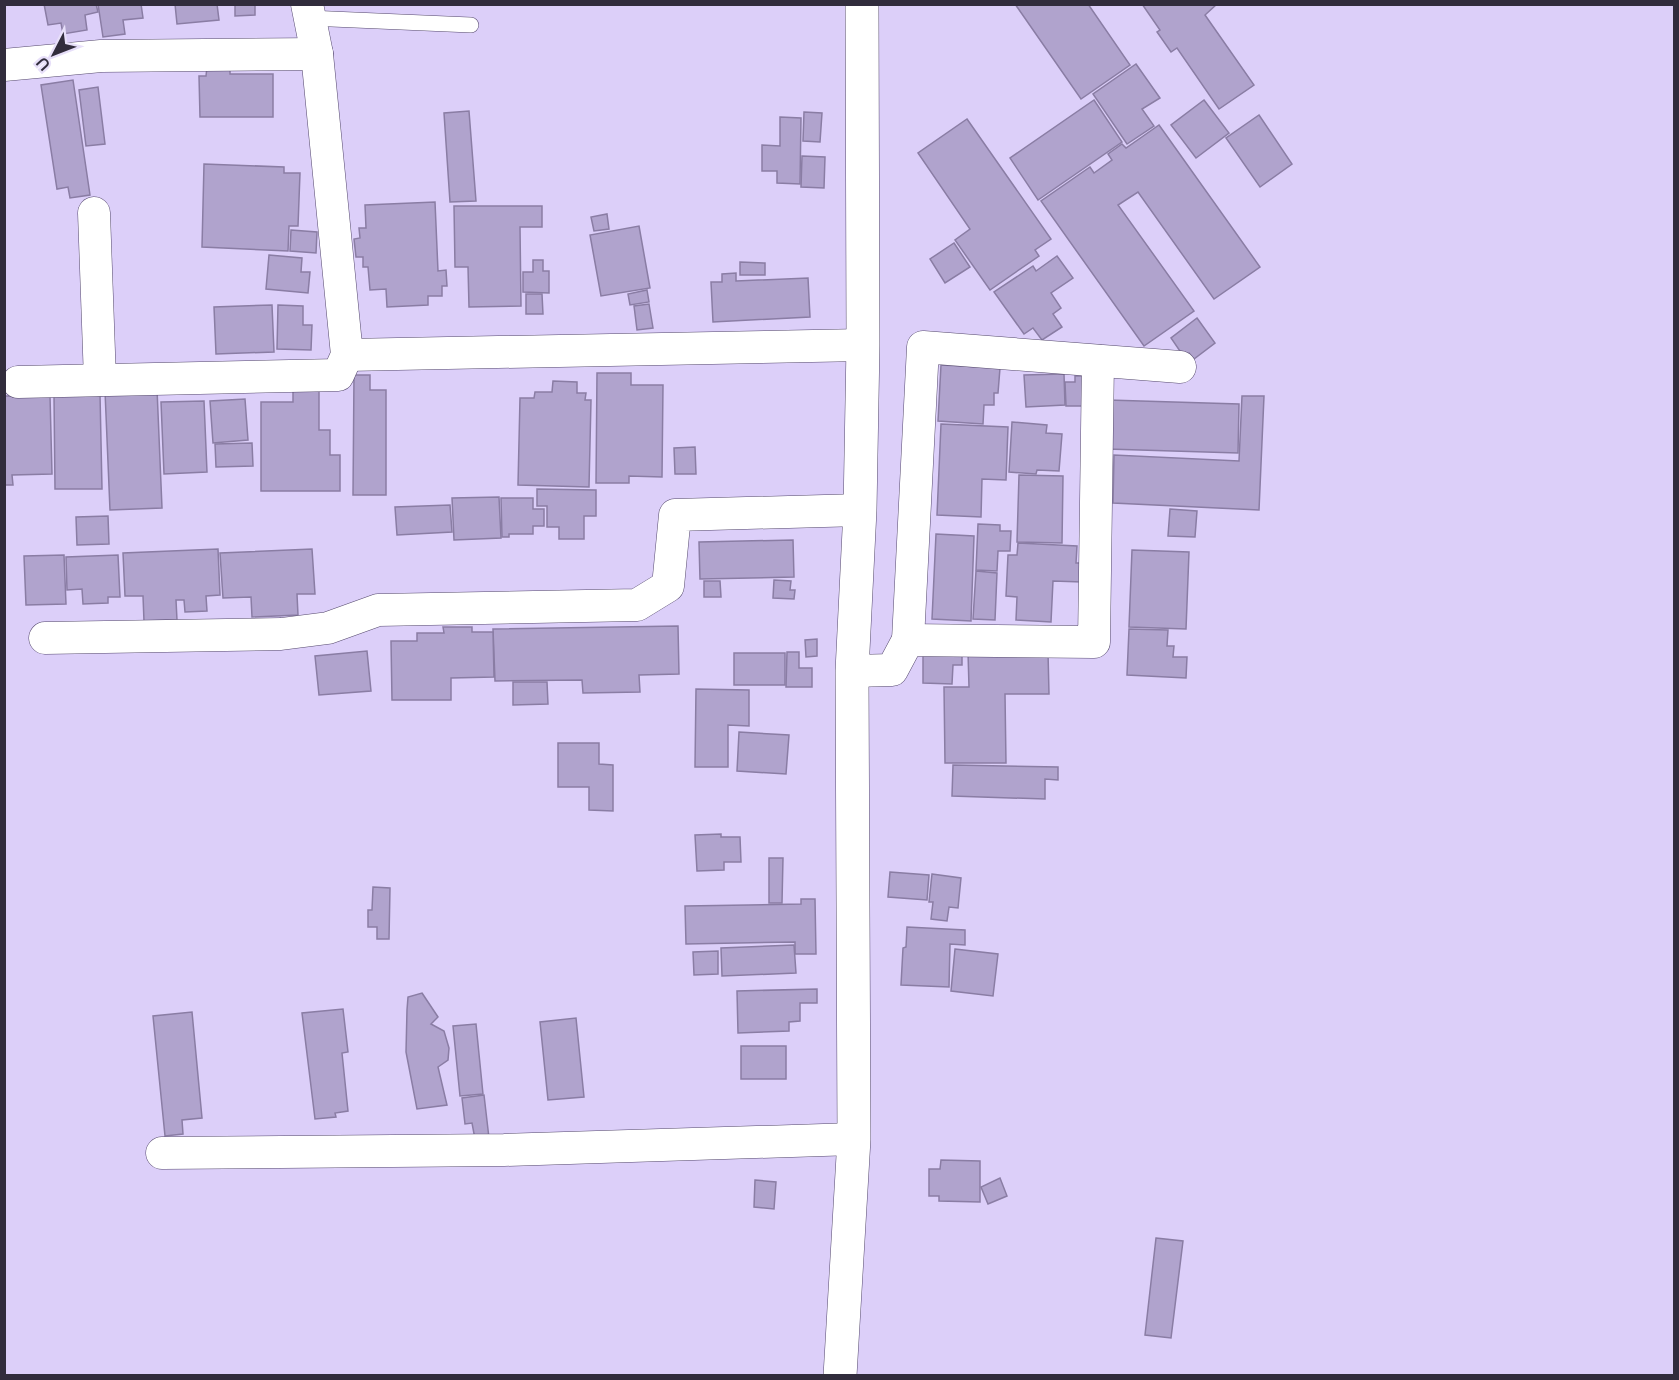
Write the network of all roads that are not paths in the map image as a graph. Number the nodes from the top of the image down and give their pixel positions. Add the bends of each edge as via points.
1 (862, 4) edge
2 (308, 11) edge
3 (471, 25) dead end
4 (317, 54) junction
5 (4, 65) edge
6 (94, 213) dead end
7 (863, 345) junction
8 (347, 355) junction
9 (1098, 361) junction
10 (1180, 368) dead end
11 (100, 380) junction
12 (18, 382) dead end
13 (860, 510) junction
14 (45, 638) dead end
15 (908, 640) junction
16 (852, 670) junction
17 (854, 1139) junction
18 (162, 1153) dead end
19 (840, 1376) edge

1 - 7 street
2 - 3 lane
2 - 4 street
4 - 5 street via 101,56
4 - 8 street
6 - 11 street
7 - 8 street
7 - 13 street
8 - 11 street via 338,375
9 - 10 street
9 - 15 street via 1094,642
9 - 15 street via 923,347
11 - 12 street
13 - 14 street via 675,515 668,586 637,605 378,610 328,628 281,634
13 - 16 street
15 - 16 street via 892,670
16 - 17 street
17 - 18 street via 504,1150
17 - 19 street

